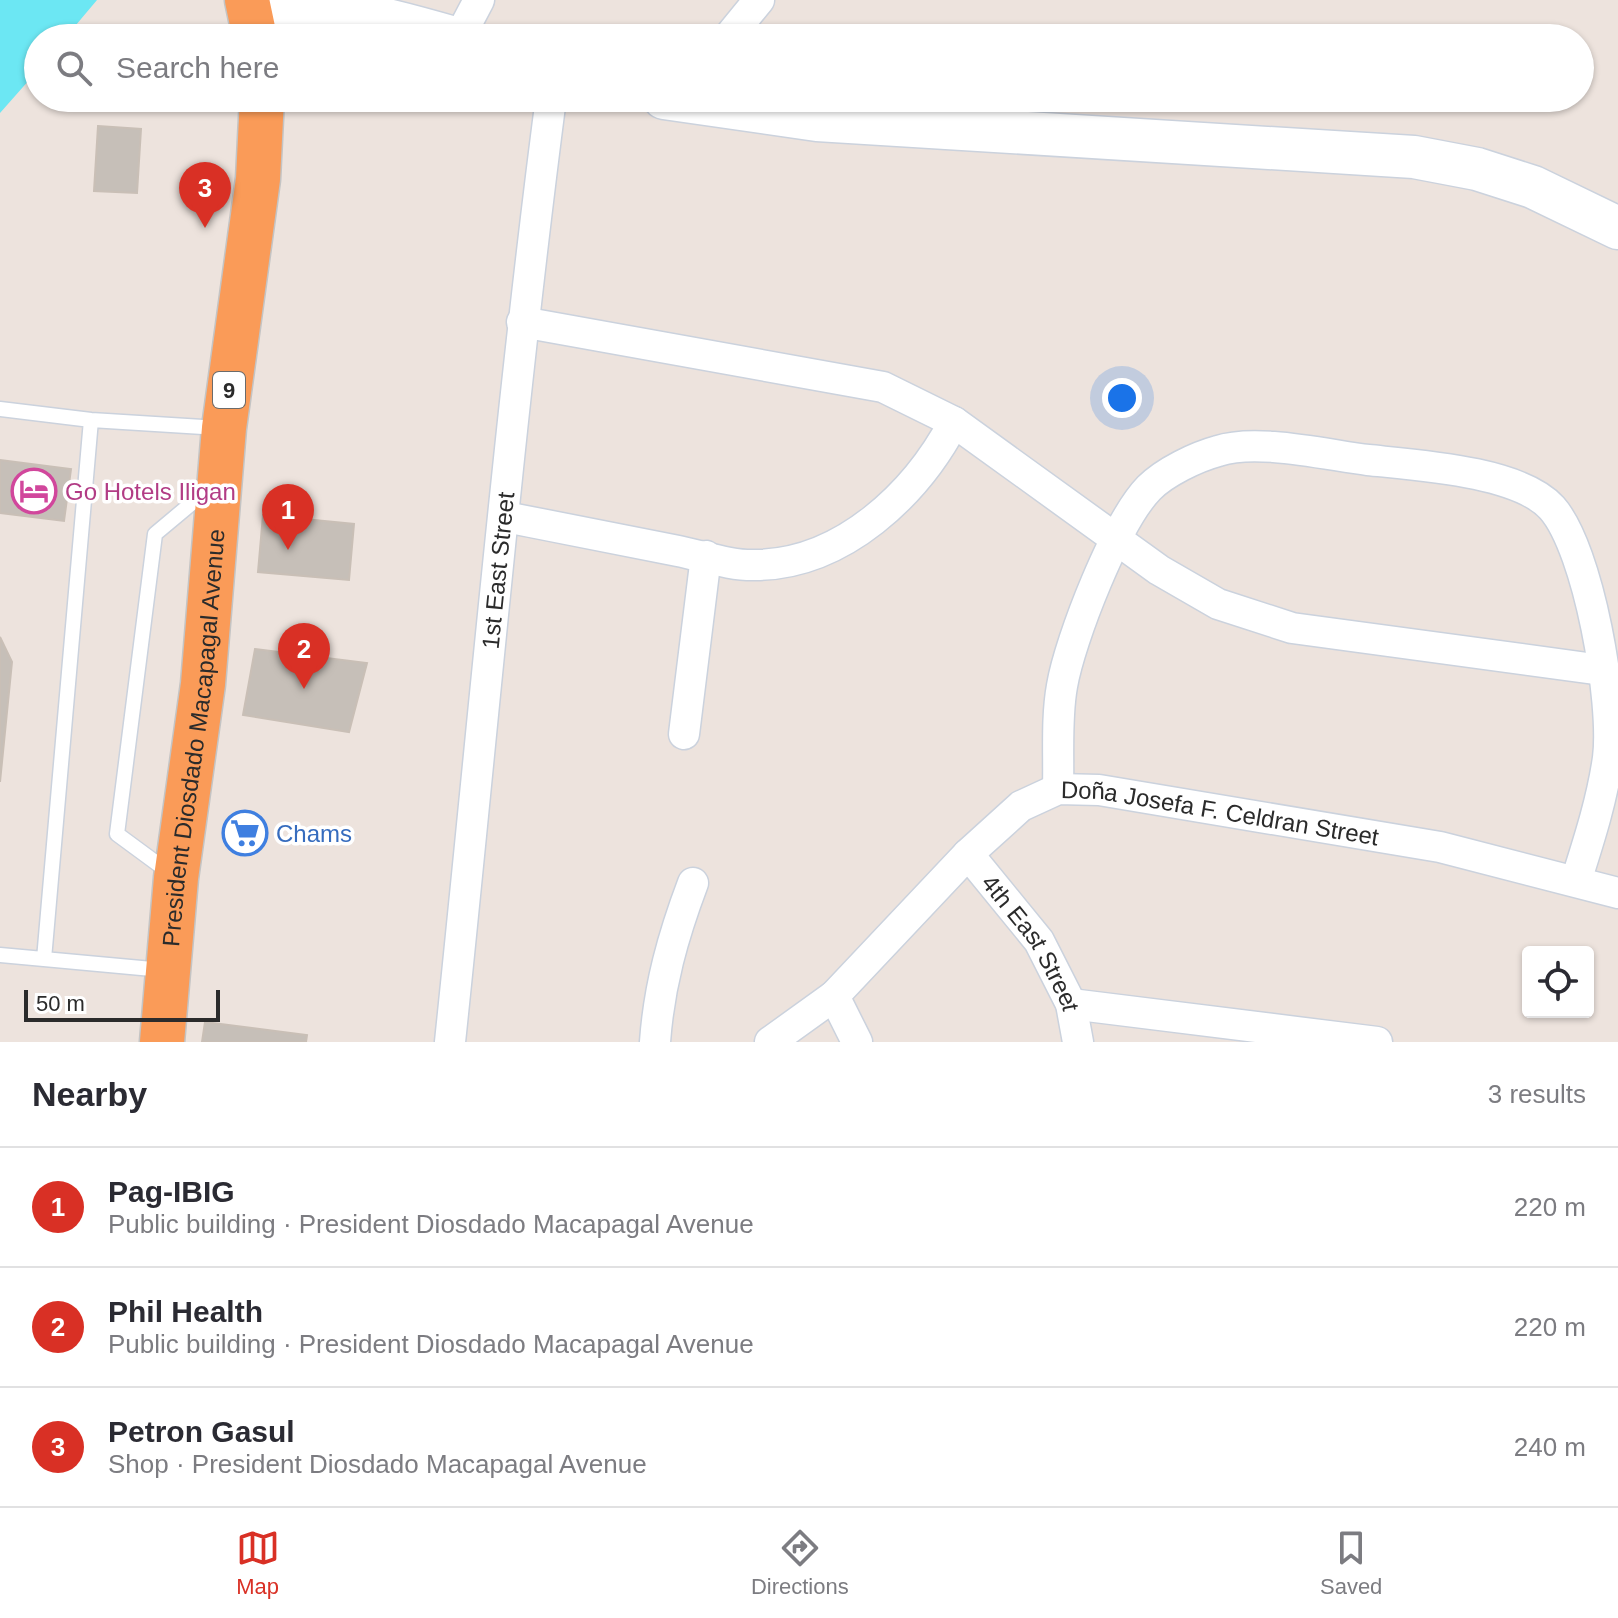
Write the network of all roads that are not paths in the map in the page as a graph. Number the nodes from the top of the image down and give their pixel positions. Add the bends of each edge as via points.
1 (479, 0) edge
2 (759, 0) edge
3 (246, 12) edge
4 (407, 24) edge
5 (465, 24) edge
6 (739, 24) edge
7 (261, 112) edge
8 (549, 112) edge
9 (765, 112) edge
10 (1618, 228) edge
11 (522, 322) junction
12 (0, 409) edge
13 (91, 420) junction
14 (954, 422) junction
15 (224, 428) junction
16 (220, 480) junction
17 (505, 517) junction
18 (1116, 540) junction
19 (706, 556) junction
20 (1602, 670) junction
21 (684, 734) dead end
22 (1058, 789) junction
23 (968, 854) junction
24 (176, 878) junction
25 (1576, 881) junction
26 (693, 883) dead end
27 (1618, 893) edge
28 (0, 955) edge
29 (44, 959) junction
30 (171, 971) junction
31 (834, 996) junction
32 (1071, 1004) junction
33 (162, 1042) edge
34 (450, 1042) edge
35 (655, 1042) edge
36 (770, 1042) edge
37 (857, 1042) edge
38 (1078, 1042) edge
39 (1377, 1042) edge

1 - 5 street
2 - 6 street
3 - 4 main road via 280,2 335,4
7 - 15 highway, President Diosdado Macapagal Avenue / 9 via 258,179
8 - 11 street, 1st East Street
9 - 10 main road via 817,120 1414,157 1533,187
11 - 14 street via 883,387
11 - 17 street, 1st East Street
12 - 13 lane
13 - 15 lane
13 - 29 lane
14 - 18 street
14 - 19 street via 935,458 895,502 852,535 804,558 767,564
15 - 16 highway, President Diosdado Macapagal Avenue / 9
16 - 24 highway, President Diosdado Macapagal Avenue / 9 via 203,684
16 - 24 lane via 155,534 117,834
17 - 19 street
17 - 34 street, 1st East Street
18 - 20 street via 1218,604 1292,628
18 - 20 street via 1149,488 1220,450 1259,447 1471,471 1551,507 1575,545
18 - 22 street via 1075,634 1061,688
19 - 21 street
20 - 25 street via 1611,716 1608,758
22 - 23 street, Doña Josefa F. Celdran Street via 1021,806
22 - 25 street, Doña Josefa F. Celdran Street via 1099,790 1440,847
23 - 31 street, Doña Josefa F. Celdran Street
23 - 32 street, 4th East Street via 1039,941
24 - 30 highway, President Diosdado Macapagal Avenue / 9
25 - 27 street, Doña Josefa F. Celdran Street
26 - 35 street via 670,945
28 - 29 lane
29 - 30 lane
30 - 33 highway, President Diosdado Macapagal Avenue / 9
31 - 36 street, Doña Josefa F. Celdran Street
31 - 37 street
32 - 38 street, 4th East Street
32 - 39 street

